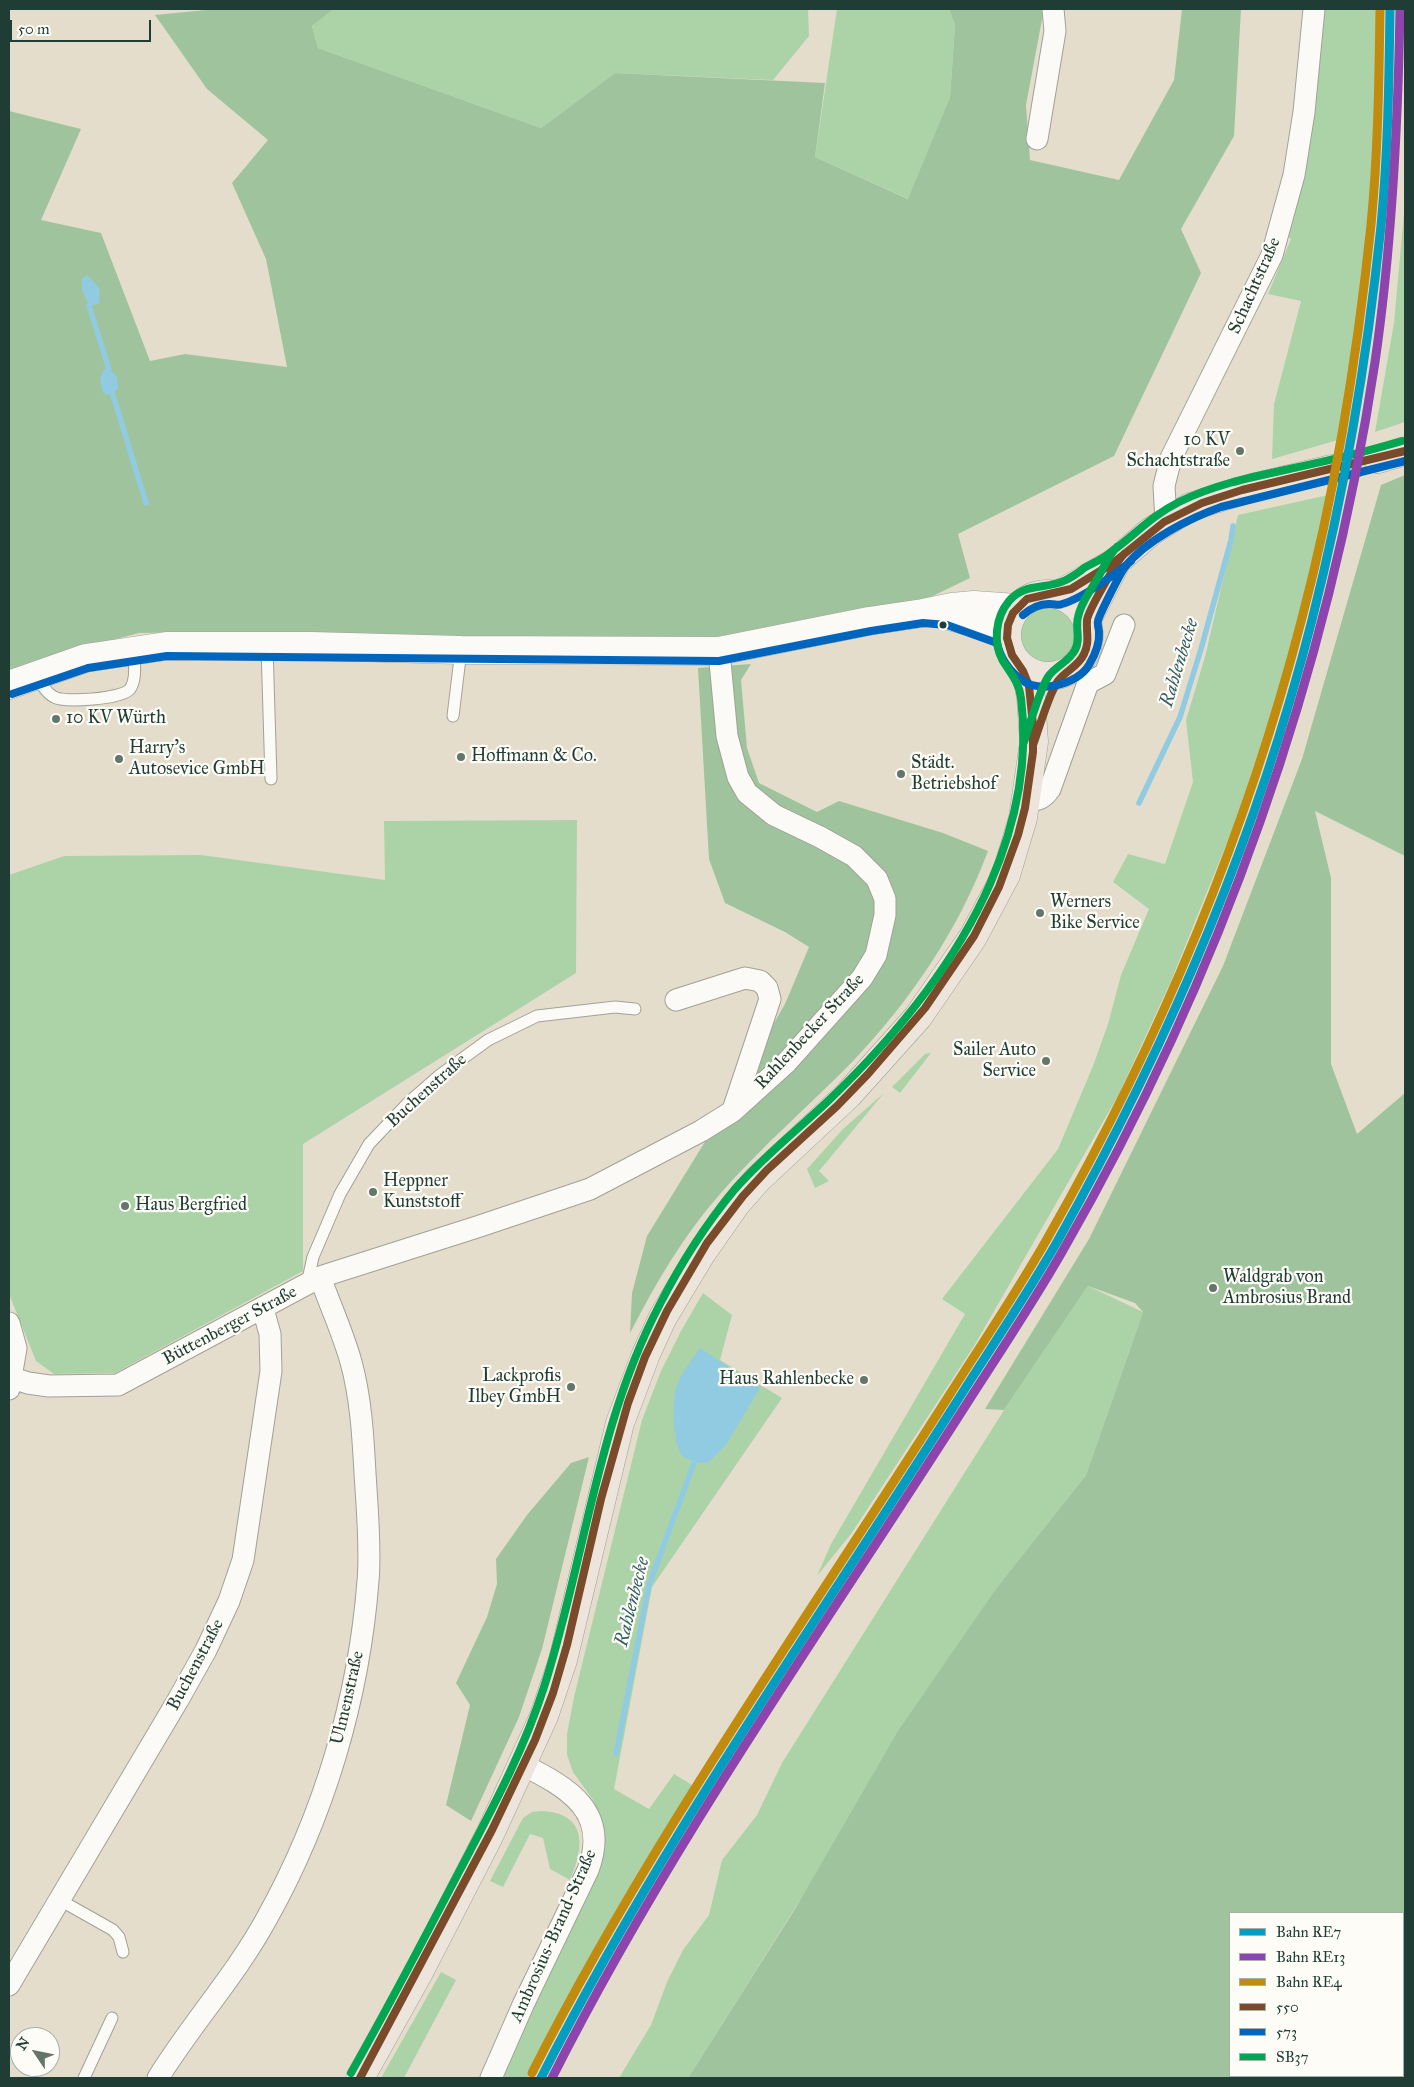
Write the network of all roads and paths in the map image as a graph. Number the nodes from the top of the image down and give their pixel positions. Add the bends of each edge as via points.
1 (1053, 9) edge
2 (1314, 9) edge
3 (1037, 139) dead end
4 (1405, 451) edge
5 (1378, 459) tunnel mouth
6 (1331, 469) tunnel mouth
7 (1166, 521) junction
8 (1117, 561) junction
9 (1058, 595) junction
10 (1016, 608) junction
11 (924, 613) junction
12 (1087, 620) junction
13 (1124, 625) dead end
14 (1006, 635) junction
15 (267, 646) junction
16 (461, 650) junction
17 (134, 651) junction
18 (719, 651) junction
19 (1021, 666) junction
20 (1063, 674) junction
21 (37, 675) junction
22 (9, 685) edge
23 (453, 716) dead end
24 (1034, 742) junction
25 (272, 779) dead end
26 (1026, 799) junction
27 (676, 1000) dead end
28 (635, 1009) dead end
29 (733, 1110) junction
30 (446, 1237) joint
31 (314, 1281) junction
32 (263, 1309) junction
33 (9, 1323) edge
34 (10, 1381) edge
35 (523, 1765) junction
36 (58, 1899) junction
37 (123, 1952) dead end
38 (9, 1985) edge
39 (112, 2018) dead end
40 (84, 2078) edge
41 (158, 2078) edge
42 (360, 2078) edge
43 (491, 2078) edge

1 - 3 street via 1055,31
2 - 7 street, Schachtstraße via 1294,175 1272,255 1172,458 1164,486
4 - 5 main road
6 - 7 main road via 1218,497 1190,507
7 - 8 main road
8 - 9 main road
8 - 12 main road
9 - 10 main road via 1036,595
9 - 12 main road via 1078,606
10 - 11 street via 974,605
10 - 14 main road
11 - 14 street via 950,615
11 - 18 street via 877,619
12 - 20 main road via 1087,648 1076,666
13 - 26 street via 1104,674 1088,683 1050,789 1036,801
14 - 19 main road via 1010,652
15 - 16 street
15 - 17 street via 166,646
15 - 25 lane
16 - 18 street
16 - 23 lane
17 - 21 street via 86,658
17 - 21 lane via 134,680 128,692 108,698 61,700 49,694
18 - 29 street, Rahlenbecker Straße via 727,736 738,777 747,793 774,816 854,856 877,879 885,898 885,916 876,955 862,978 786,1063
19 - 20 main road via 1037,675
19 - 24 main road via 1032,698
20 - 24 main road via 1056,683
21 - 22 street
24 - 26 main road
26 - 35 main road via 1006,875 973,937 923,1010 848,1095 758,1179 736,1204 663,1317 620,1422 563,1660
27 - 29 street via 745,978 760,981 767,988 770,999
28 - 31 lane, Buchenstraße via 615,1007 537,1016 488,1040 440,1075 369,1144 340,1194 313,1257
29 - 30 street, Rahlenbecker Straße via 672,1148 590,1189
30 - 31 street, Büttenberger Straße
31 - 32 street, Büttenberger Straße
31 - 41 street, Ulmenstraße via 351,1363 362,1426 368,1579 360,1648 345,1718 323,1793 290,1873 240,1964 181,2041
32 - 34 street, Büttenberger Straße via 118,1385 49,1386
32 - 36 street, Buchenstraße via 270,1334 271,1371 243,1560 229,1601 178,1700
33 - 34 street via 16,1348
35 - 42 main road via 422,1966
35 - 43 street, Ambrosius-Brand-Straße via 556,1782 585,1810 593,1825 594,1854
36 - 37 lane via 113,1930 119,1936
36 - 38 street, Buchenstraße
39 - 40 lane

